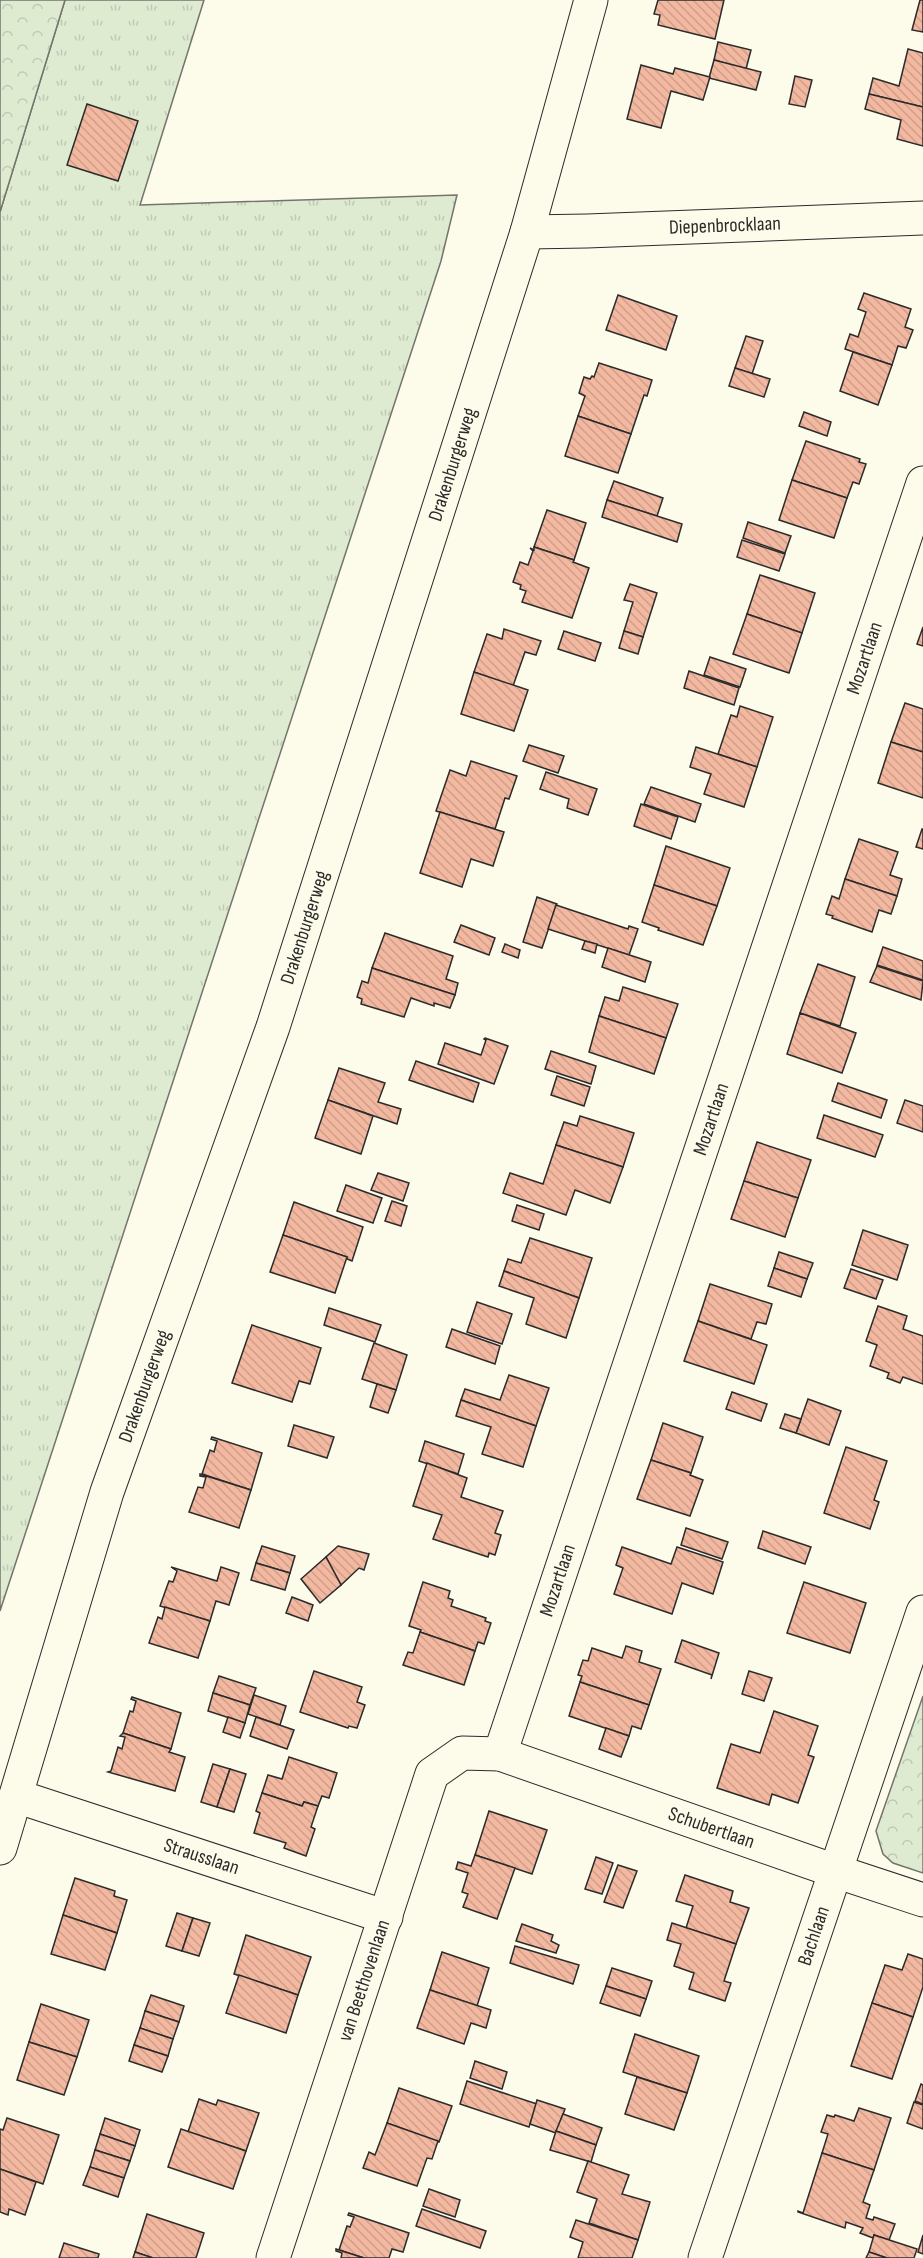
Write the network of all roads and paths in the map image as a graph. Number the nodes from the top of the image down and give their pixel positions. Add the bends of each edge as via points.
1 (591, 0) edge
2 (923, 218) edge
3 (527, 232) junction
4 (923, 483) edge
5 (923, 1612) edge
6 (500, 1754) junction
7 (16, 1796) junction
8 (0, 1848) edge
9 (835, 1871) junction
10 (923, 1900) edge
11 (386, 1917) junction
12 (273, 2258) edge
13 (705, 2258) edge

1 - 3 street, Drakenburgerweg
2 - 3 street, Diepenbrocklaan
3 - 7 street, Drakenburgerweg via 273,1027 107,1492
4 - 6 street, Mozartlaan
5 - 9 street, Bachlaan
6 - 9 street, Schubertlaan
6 - 11 street, van Beethovenlaan via 462,1753 432,1774
7 - 8 street, Drakenburgerweg
7 - 11 street, Strausslaan
9 - 10 street, Schubertlaan
9 - 13 street, Bachlaan
11 - 12 street, van Beethovenlaan

